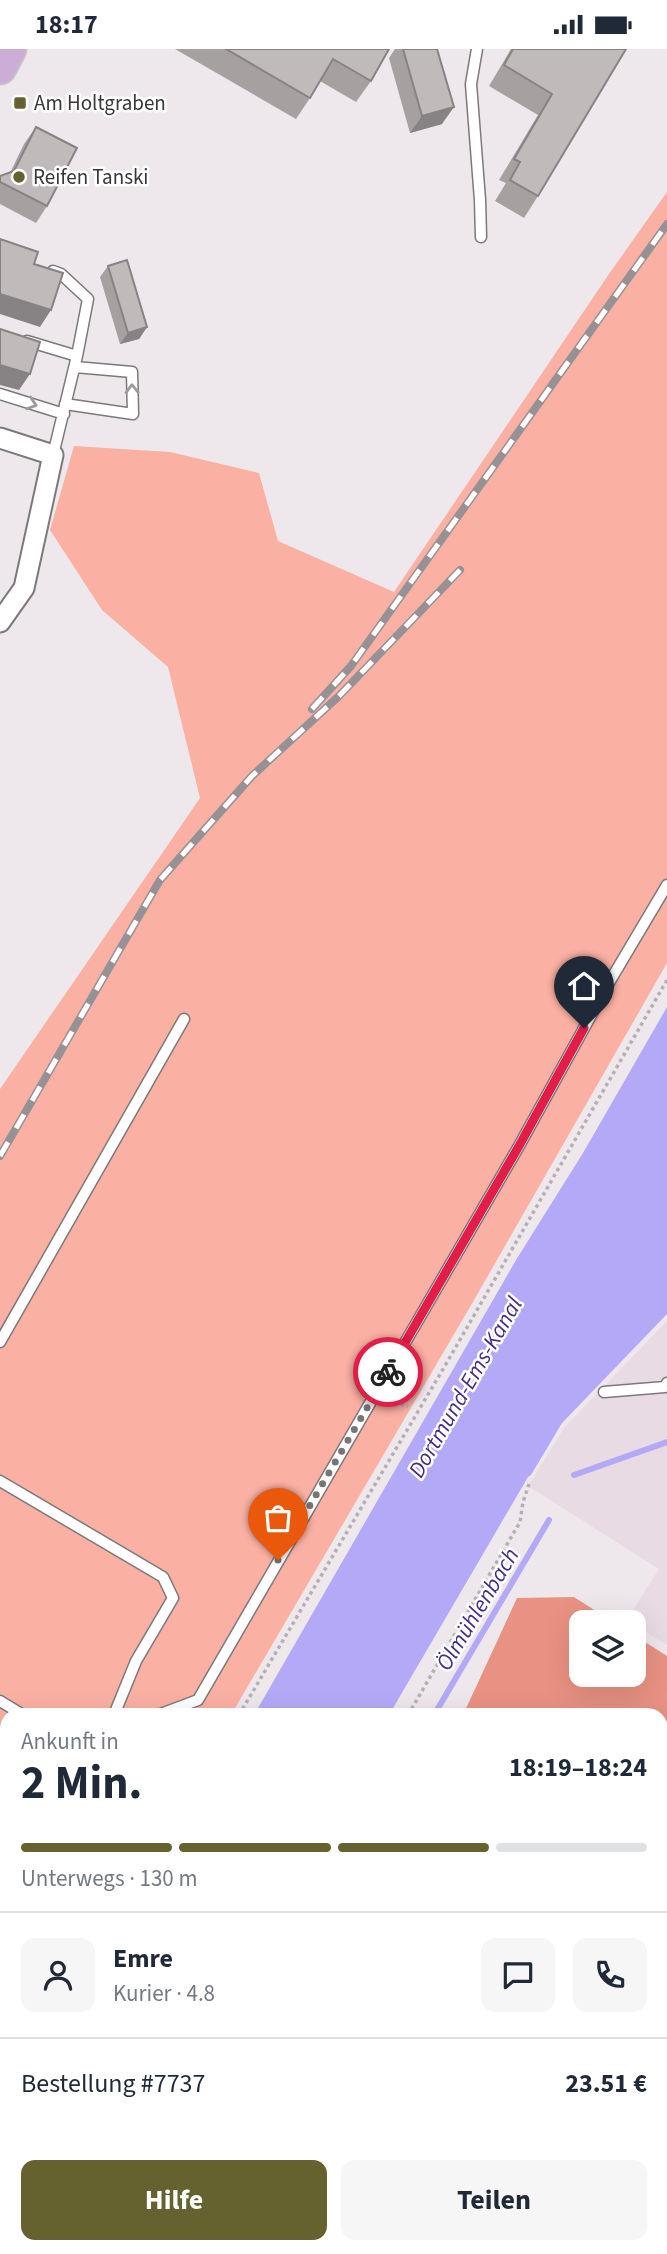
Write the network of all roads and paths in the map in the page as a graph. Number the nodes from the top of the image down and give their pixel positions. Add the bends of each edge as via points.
1 (10, 49) edge
2 (477, 49) edge
3 (0, 68) edge
4 (481, 237) dead end
5 (40, 266) edge
6 (13, 337) edge
7 (78, 356) junction
8 (75, 367) junction
9 (0, 394) edge
10 (64, 409) junction
11 (0, 438) edge
12 (53, 455) junction
13 (0, 622) edge
14 (667, 885) edge
15 (667, 980) edge
16 (184, 1019) dead end
17 (0, 1342) edge
18 (667, 1384) edge
19 (377, 1391) junction
20 (604, 1392) dead end
21 (408, 1407) dead end
22 (0, 1481) edge
23 (529, 1484) dead end
24 (117, 1708) edge
25 (177, 1708) edge
26 (243, 1708) edge
27 (412, 1708) edge

1 - 3 main road
2 - 4 lane via 471,84
5 - 7 lane via 61,274 88,299
6 - 7 lane
7 - 8 lane
8 - 10 lane
10 -> 8 lane via 133,414 132,372
9 -> 10 lane
10 - 12 lane
11 - 12 street
12 - 13 street via 24,588
14 - 19 lane
15 - 26 path
16 - 17 lane
18 - 20 lane
19 - 21 path
19 - 25 lane via 198,1700
22 - 24 lane via 163,1577 173,1598 136,1661
23 - 27 path via 520,1522

